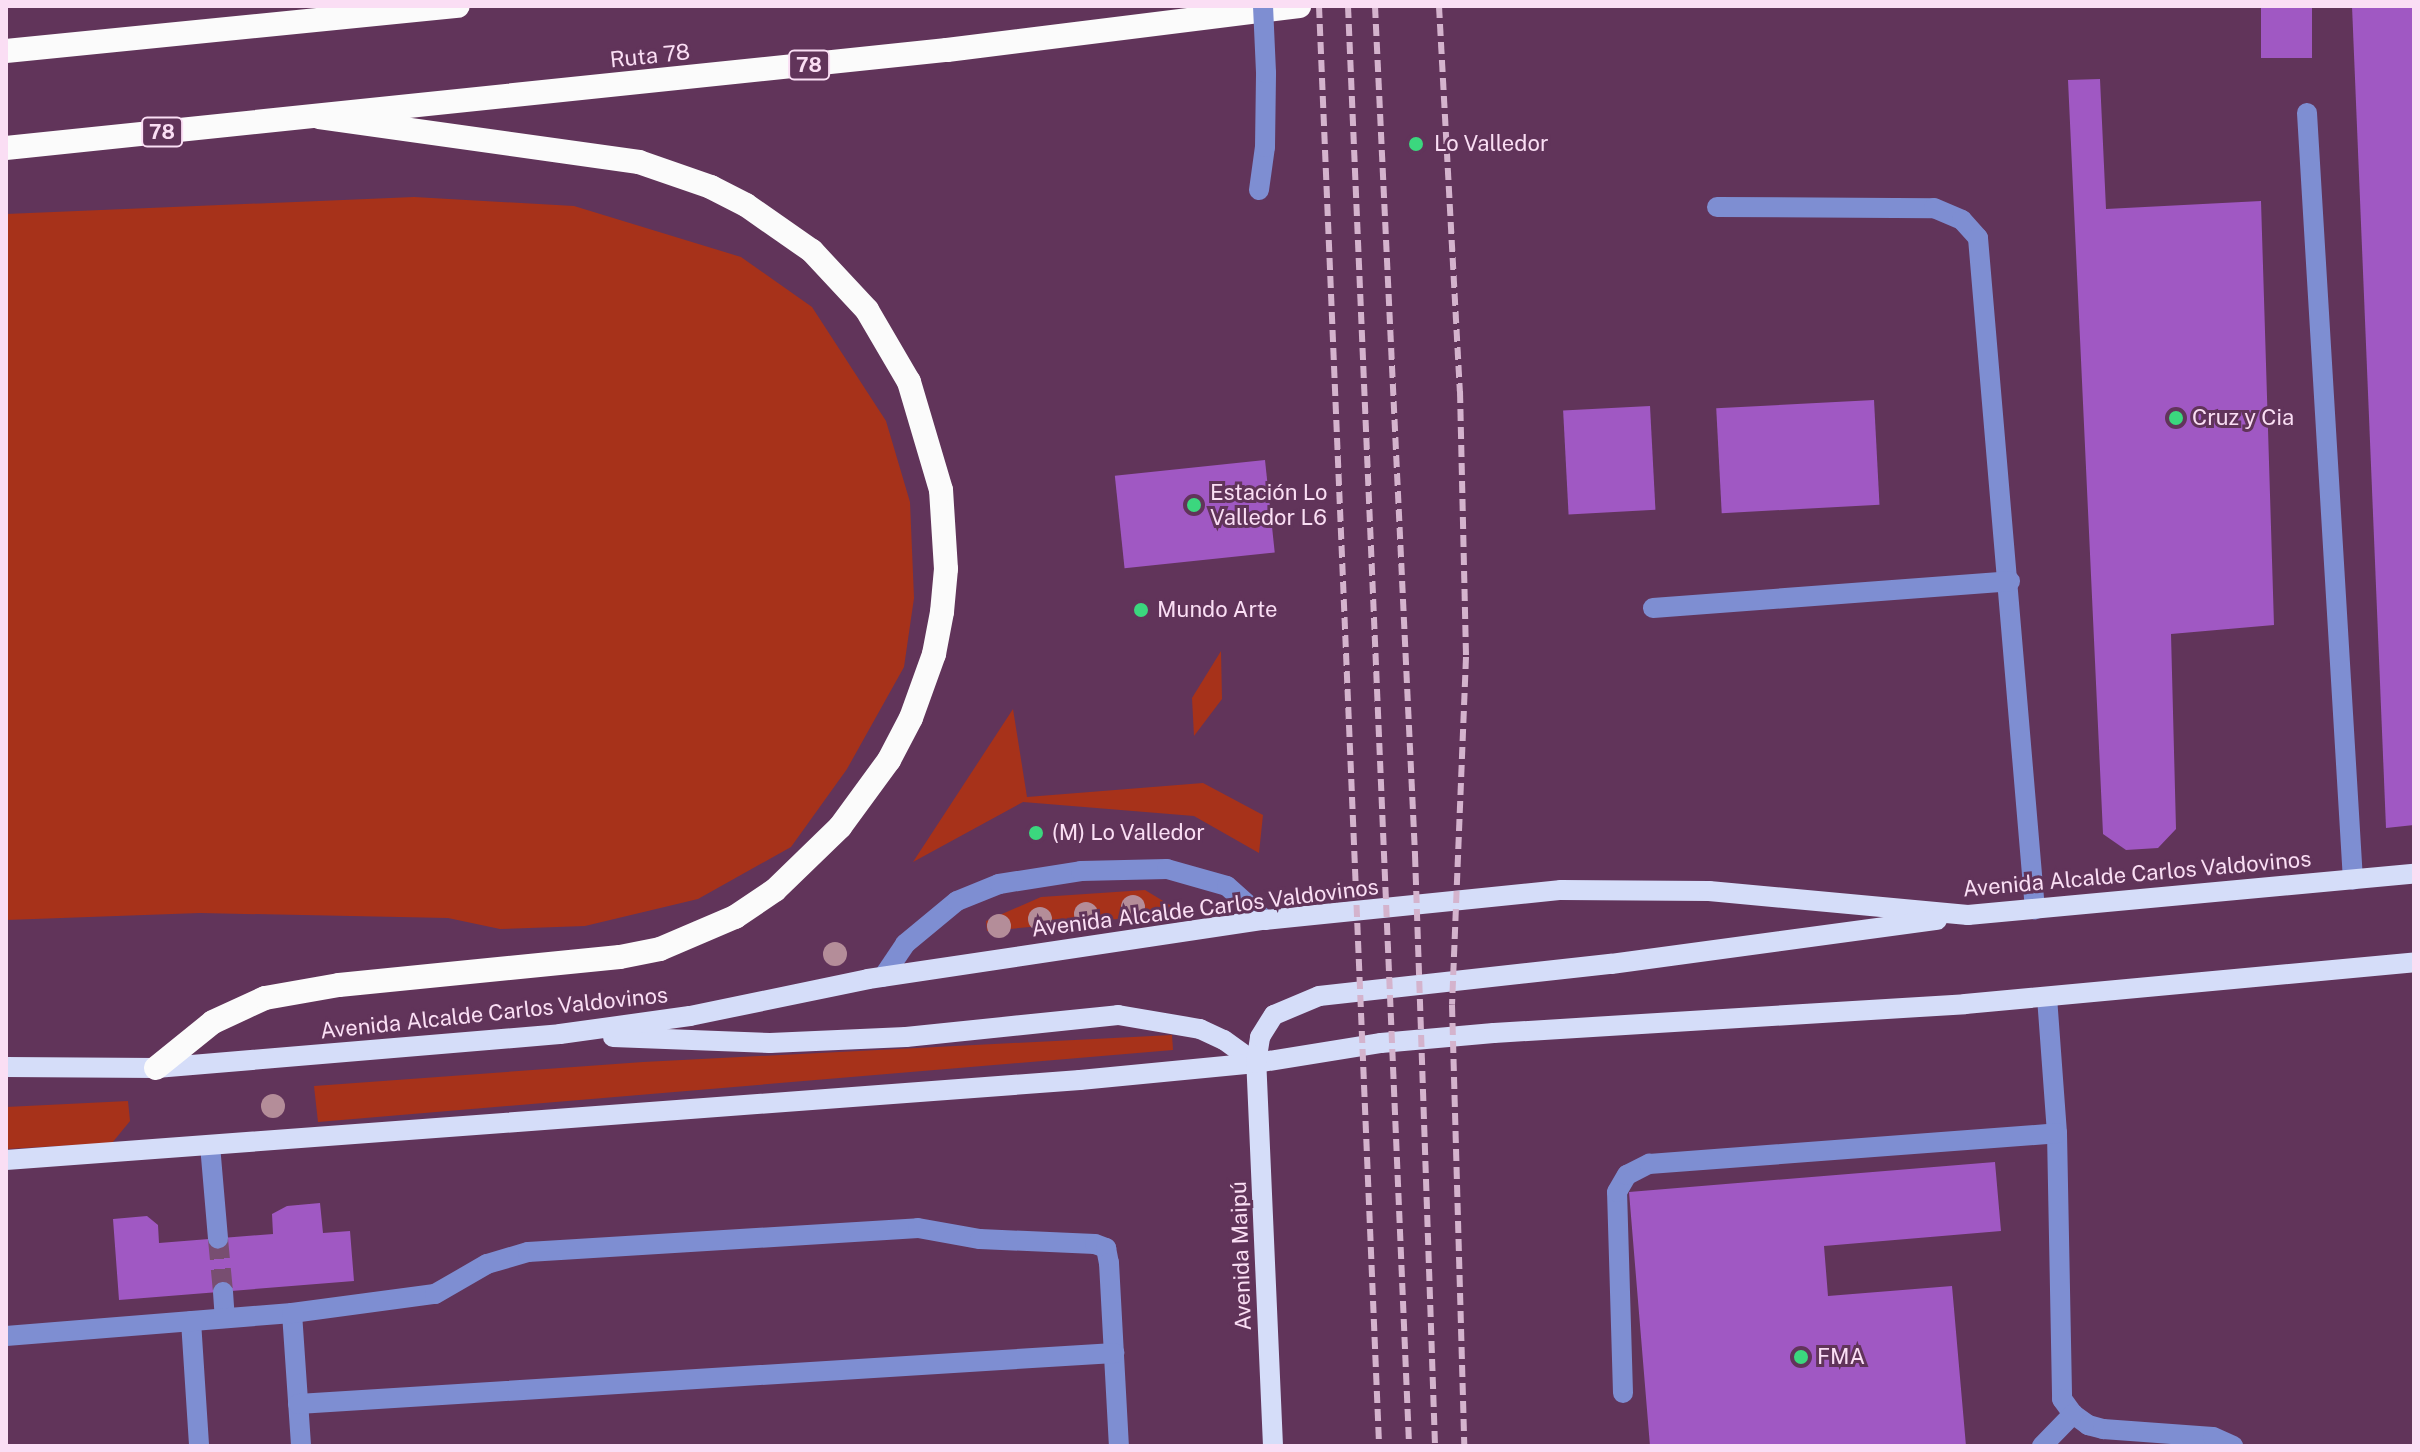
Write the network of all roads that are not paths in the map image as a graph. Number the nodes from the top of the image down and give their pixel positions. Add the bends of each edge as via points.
1 (458, 6) edge
2 (1263, 6) edge
3 (1299, 6) edge
4 (6, 51) edge
5 (2307, 113) dead end
6 (319, 117) junction
7 (6, 148) edge
8 (1259, 190) dead end
9 (1717, 207) dead end
10 (2010, 581) junction
11 (1653, 608) dead end
12 (2414, 874) edge
13 (2353, 880) junction
14 (2035, 910) junction
15 (1968, 915) junction
16 (1265, 920) junction
17 (2414, 962) edge
18 (883, 977) junction
19 (2047, 997) junction
20 (560, 1034) junction
21 (1256, 1063) junction
22 (6, 1067) edge
23 (156, 1068) junction
24 (2057, 1133) junction
25 (210, 1145) junction
26 (6, 1160) edge
27 (218, 1239) tunnel mouth
28 (223, 1292) tunnel mouth
29 (292, 1313) junction
30 (225, 1318) junction
31 (191, 1321) junction
32 (6, 1336) edge
33 (1114, 1353) junction
34 (1623, 1393) dead end
35 (298, 1404) junction
36 (2073, 1414) junction
37 (199, 1446) edge
38 (301, 1446) edge
39 (1119, 1446) edge
40 (1273, 1446) edge
41 (2042, 1446) edge
42 (2233, 1446) edge

1 - 4 highway
2 - 8 lane, bridge via 1265,147
3 - 6 highway, Ruta 78 / 78 via 947,50
5 - 13 lane
6 - 7 highway, Ruta 78 / 78
6 - 23 highway via 639,162 746,205 812,251 867,310 890,345 923,421 945,526 939,626 911,718 889,760 840,827 775,890 735,917 660,949 620,957 339,985 265,998 213,1022
9 - 10 lane via 1934,208 1962,220 1978,238
10 - 11 lane
10 - 14 lane
12 - 13 main road, Avenida Alcalde Carlos Valdovinos
13 - 14 main road, Avenida Alcalde Carlos Valdovinos
14 - 15 main road, Avenida Alcalde Carlos Valdovinos
15 - 16 main road, Avenida Alcalde Carlos Valdovinos via 1709,891 1561,890
15 - 21 main road, Avenida Maipú via 1611,964 1319,996 1286,1008 1268,1022
16 - 18 main road, Avenida Alcalde Carlos Valdovinos
16 - 18 lane via 1227,886 1167,869 1081,871 999,884 957,901 905,944
17 - 19 main road
18 - 20 main road, Avenida Alcalde Carlos Valdovinos via 690,1016
19 - 21 main road via 1494,1033 1381,1043
19 - 24 lane
20 - 21 main road via 770,1043 906,1037 1118,1015 1200,1029
20 - 23 main road, Avenida Alcalde Carlos Valdovinos
21 - 25 main road
21 - 40 main road, Avenida Maipú
22 - 23 main road, Avenida Alcalde Carlos Valdovinos
24 - 34 lane via 1649,1164 1627,1175 1617,1192
24 - 36 lane via 2062,1399
25 - 26 main road
25 - 27 lane
28 - 30 lane
29 - 30 lane
29 - 33 lane via 435,1294 487,1264 528,1252 918,1228 980,1239 1106,1248
29 - 35 lane
30 - 31 lane
31 - 32 lane
31 - 37 lane
33 - 35 lane
33 - 39 lane
35 - 38 lane
36 - 41 lane
36 - 42 lane via 2103,1429 2213,1437

